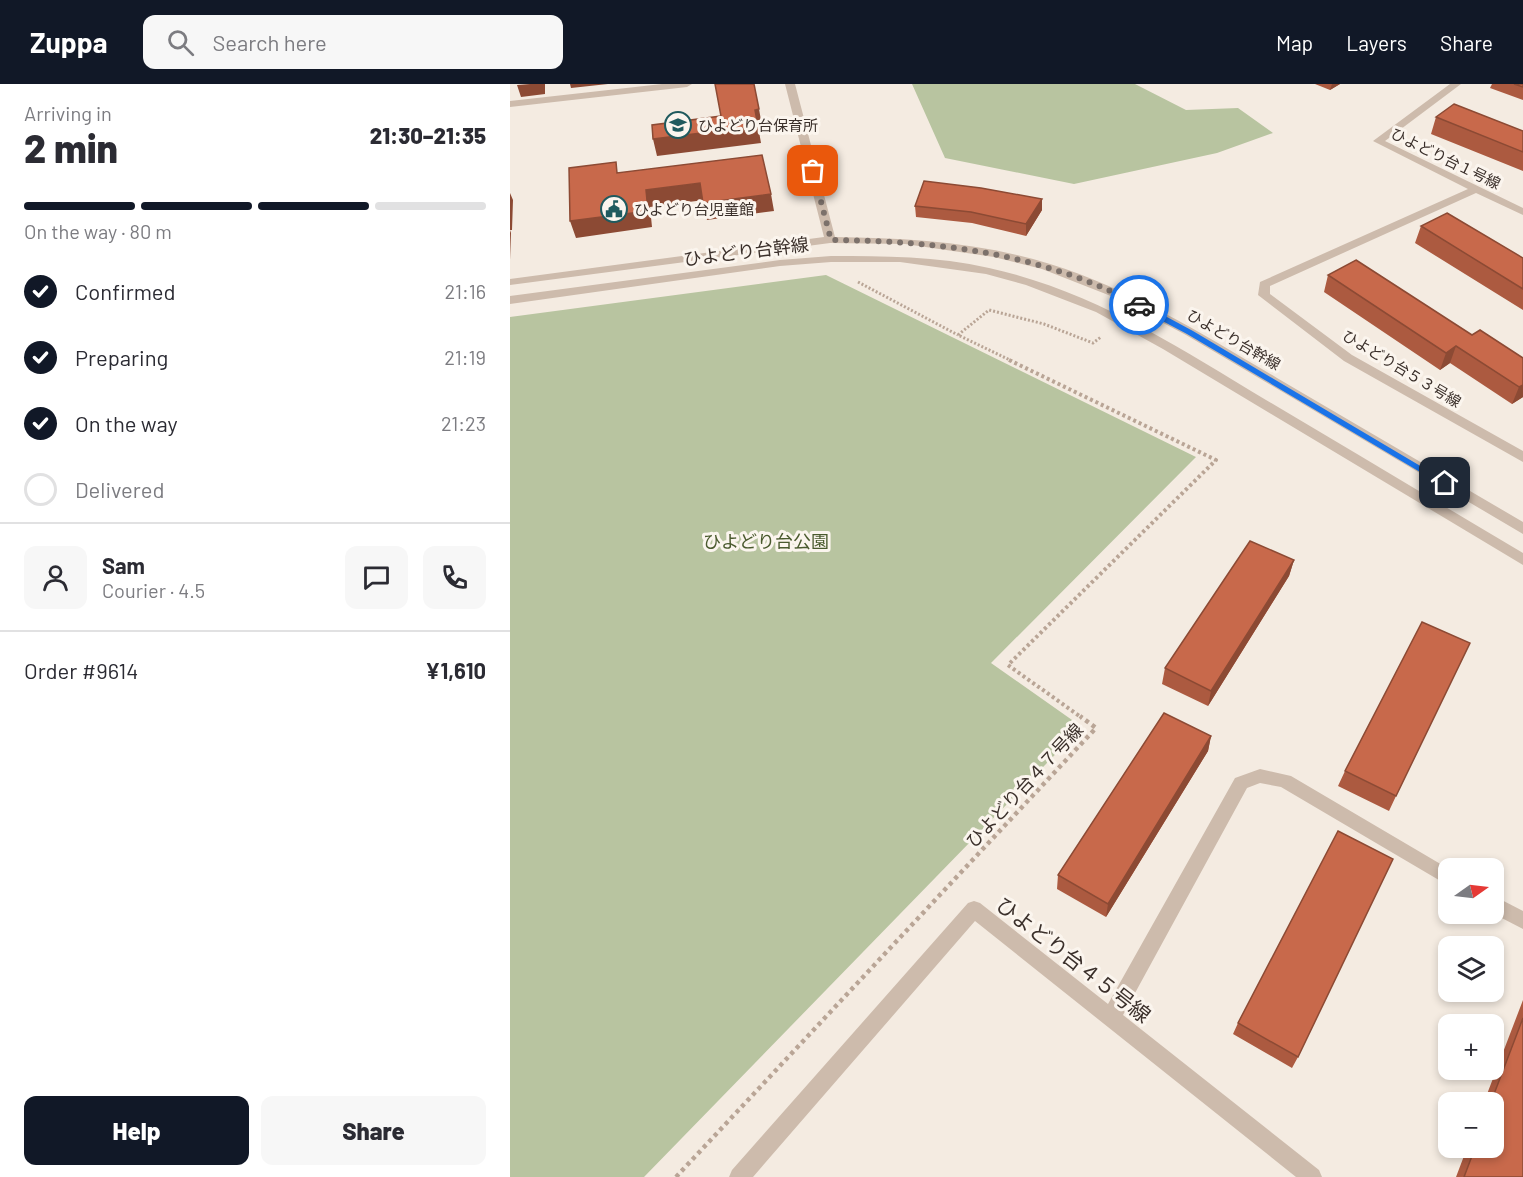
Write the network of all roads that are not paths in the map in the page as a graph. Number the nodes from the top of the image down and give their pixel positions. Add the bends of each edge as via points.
1 (687, 84) edge
2 (790, 84) edge
3 (1456, 84) edge
4 (629, 87) edge
5 (510, 104) edge
6 (1477, 189) junction
7 (1523, 212) edge
8 (831, 240) junction
9 (510, 282) edge
10 (510, 300) edge
11 (1523, 457) edge
12 (1523, 529) edge
13 (1523, 560) edge
14 (1438, 871) edge
15 (1504, 910) edge
16 (1523, 921) edge
17 (1111, 1018) junction
18 (739, 1177) edge
19 (1312, 1177) edge

1 - 4 street
2 - 8 street
3 - 6 street, ひよどり台１号線 via 1378,141
4 - 5 street
6 - 7 street, ひよどり台１号線
6 - 11 street, ひよどり台５３号線 via 1264,284 1264,295 1348,358
8 - 9 street, ひよどり台幹線
8 - 12 street, ひよどり台幹線 via 905,241 994,254 1046,266 1120,295 1190,332
10 - 13 street, ひよどり台幹線 via 831,259 900,259 987,271 1100,309
14 - 17 street via 1285,781 1260,776 1241,783
15 - 16 street
17 - 18 street, ひよどり台４５号線 via 974,909
17 - 19 street, ひよどり台４５号線

